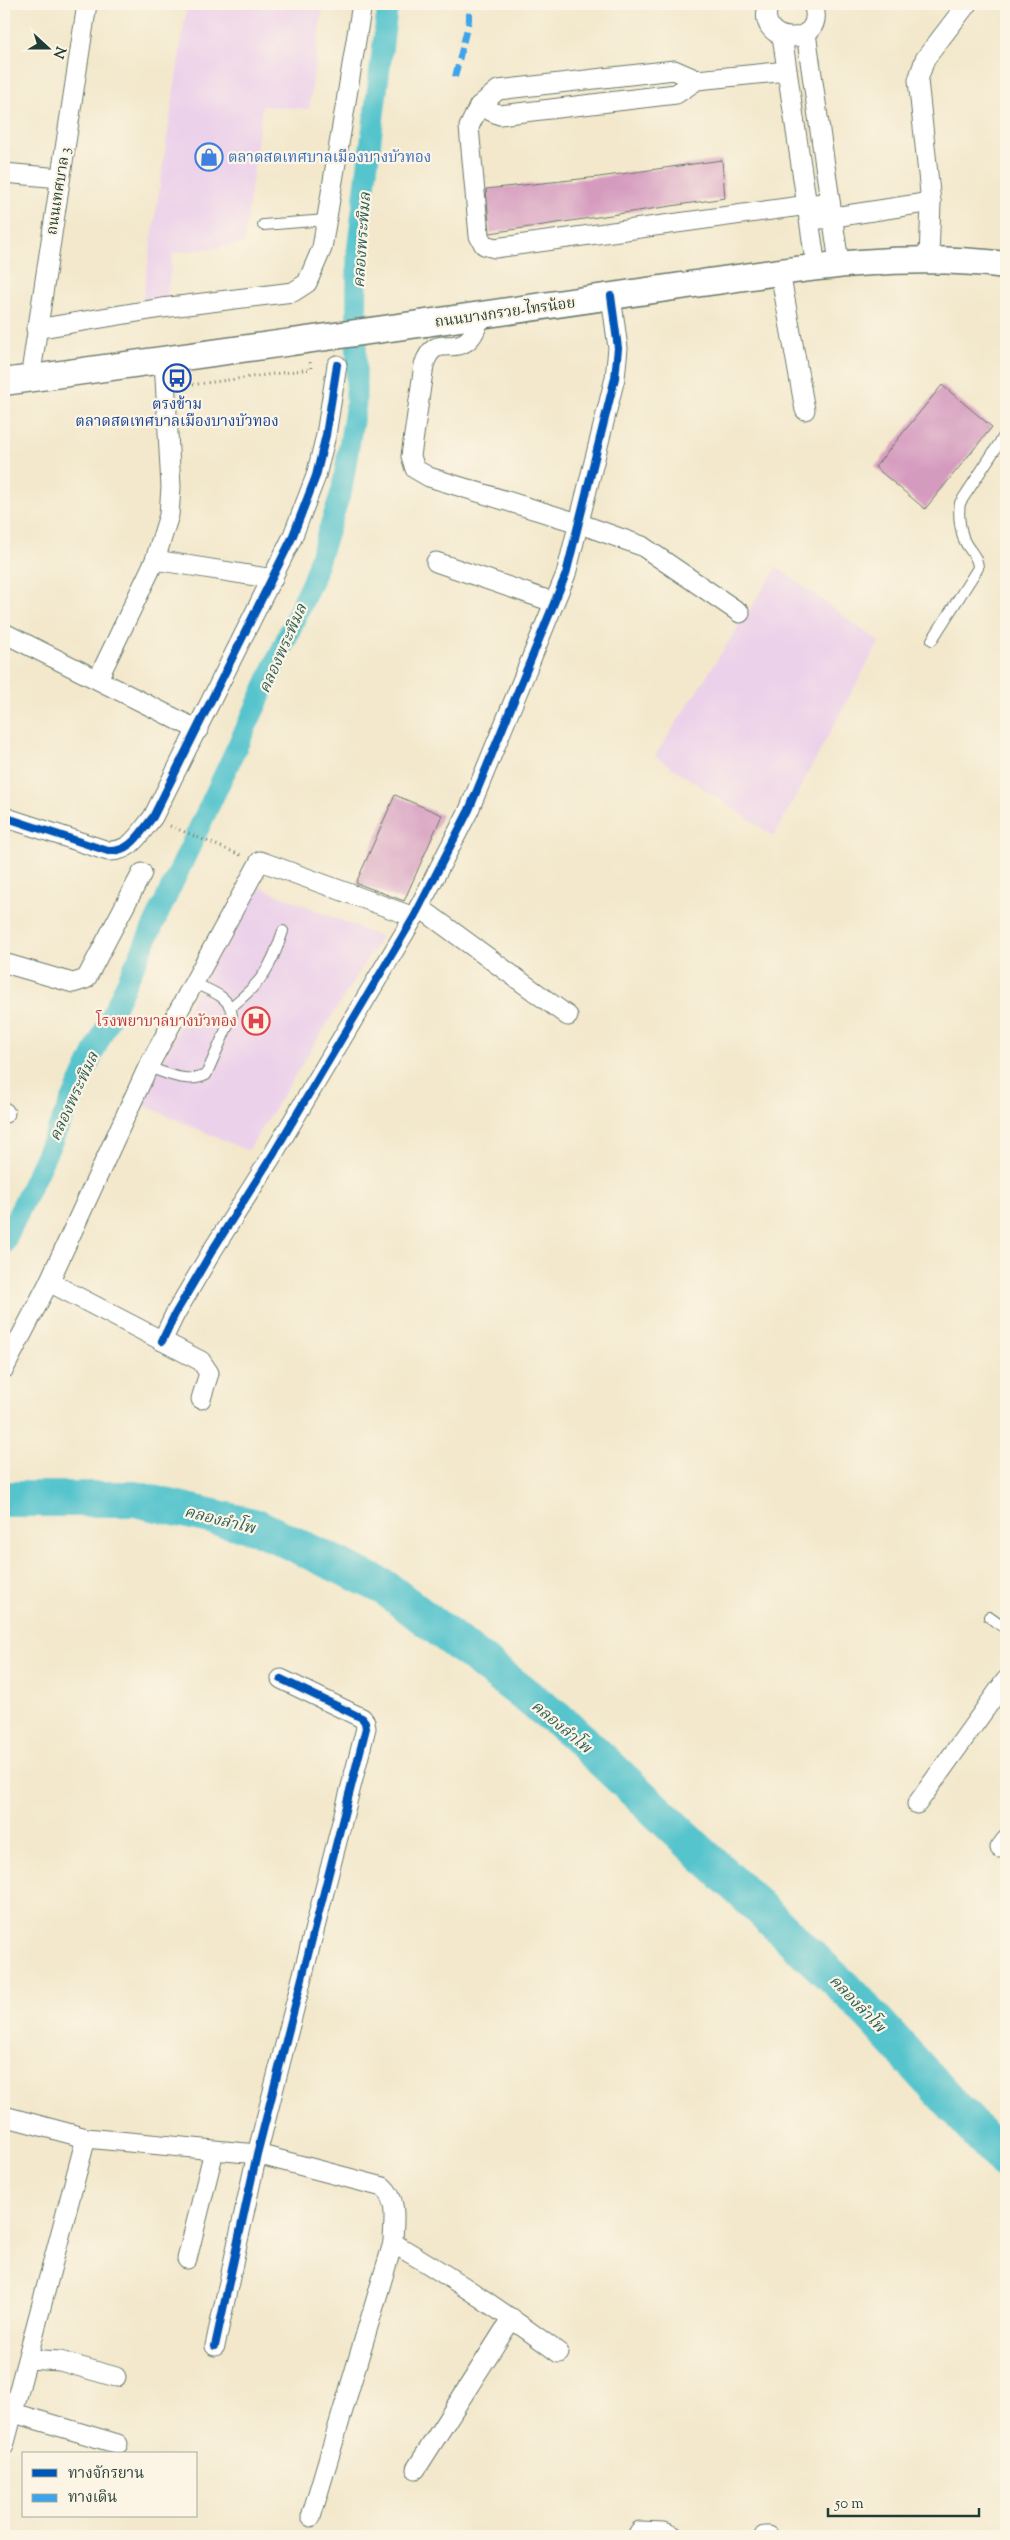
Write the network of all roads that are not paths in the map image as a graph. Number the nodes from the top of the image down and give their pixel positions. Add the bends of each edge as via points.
1 (87, 4) edge
2 (362, 4) edge
3 (769, 4) edge
4 (815, 4) edge
5 (967, 4) edge
6 (806, 33) junction
7 (782, 36) junction
8 (787, 71) junction
9 (697, 80) junction
10 (579, 81) junction
11 (583, 104) junction
12 (479, 106) junction
13 (4, 172) edge
14 (60, 178) junction
15 (931, 202) junction
16 (831, 210) junction
17 (807, 212) junction
18 (326, 220) junction
19 (264, 225) dead end
20 (929, 258) junction
21 (828, 265) junction
22 (1006, 265) edge
23 (780, 272) junction
24 (611, 296) junction
25 (481, 315) junction
26 (36, 329) junction
27 (164, 360) junction
28 (337, 365) dead end
29 (30, 379) junction
30 (4, 382) edge
31 (805, 410) dead end
32 (1006, 433) edge
33 (578, 523) junction
34 (155, 560) junction
35 (436, 562) dead end
36 (273, 579) junction
37 (552, 602) junction
38 (740, 613) dead end
39 (4, 633) edge
40 (932, 640) dead end
41 (98, 679) junction
42 (198, 730) junction
43 (4, 817) edge
44 (142, 873) dead end
45 (417, 912) junction
46 (283, 931) dead end
47 (4, 963) edge
48 (194, 983) junction
49 (231, 1007) junction
50 (568, 1016) dead end
51 (148, 1067) junction
52 (49, 1282) junction
53 (162, 1341) junction
54 (4, 1369) edge
55 (201, 1400) dead end
56 (989, 1617) dead end
57 (1006, 1629) edge
58 (281, 1679) dead end
59 (1006, 1680) edge
60 (917, 1804) dead end
61 (4, 2116) edge
62 (86, 2138) junction
63 (214, 2151) junction
64 (257, 2154) junction
65 (392, 2243) junction
66 (187, 2259) dead end
67 (512, 2318) junction
68 (214, 2346) dead end
69 (559, 2353) dead end
70 (28, 2359) junction
71 (116, 2377) dead end
72 (14, 2413) junction
73 (118, 2444) dead end
74 (4, 2446) edge
75 (416, 2469) dead end
76 (311, 2517) dead end
77 (637, 2536) edge
78 (674, 2536) edge
79 (764, 2536) edge
80 (769, 2536) edge

1 - 14 street, ถนนเทศบาล 3
2 - 18 street
3 - 7 street via 768,22
4 - 6 street via 815,20
5 - 15 street via 925,59 918,80
6 - 7 street via 792,38
6 - 16 street
7 - 8 street
8 - 9 street
8 - 17 street
9 - 10 street via 674,70
9 - 11 street via 676,94
10 - 11 street
10 - 12 street via 498,90
11 - 12 street via 500,115
12 - 17 street via 468,137 479,236 484,246 495,248
13 - 14 street
14 - 26 street, ถนนเทศบาล 3
15 - 16 street
15 - 20 street
16 - 17 street
16 - 21 street
17 - 21 street
18 - 19 lane
18 - 26 street via 315,268 308,282 293,292 162,308
20 - 21 main road, ถนนบางกรวย-ไทรน้อย
20 - 22 main road, ถนนบางกรวย-ไทรน้อย
21 - 23 main road, ถนนบางกรวย-ไทรน้อย
23 - 24 main road, ถนนบางกรวย-ไทรน้อย
23 - 31 street
24 - 25 main road, ถนนบางกรวย-ไทรน้อย
24 - 33 street via 618,348 615,378
25 - 27 main road, ถนนบางกรวย-ไทรน้อย, bridge
25 - 33 street via 470,338 462,344 436,347 428,352 411,456 415,469 429,477
26 - 29 street, ถนนเทศบาล 3
27 - 29 main road, ถนนบางกรวย-ไทรน้อย
27 - 34 street via 172,487 169,515
28 - 36 street via 316,476
29 - 30 main road, ถนนบางกรวย-ไทรน้อย
32 - 40 lane via 960,503 958,514 964,540 978,560 978,568
33 - 37 street via 566,574
33 - 38 street via 642,546
34 - 36 street
34 - 41 street
35 - 37 street
36 - 42 street
37 - 45 street via 469,810
39 - 41 street
41 - 42 street
42 - 43 street via 153,817 125,849 108,851
44 - 47 street via 86,979 73,983
45 - 48 street via 260,861
45 - 50 street
45 - 53 street via 212,1251
46 - 49 lane via 274,957 255,988
48 - 49 lane via 224,998
48 - 51 street
49 - 51 lane via 232,1016 206,1075 185,1079
51 - 52 street
52 - 53 street
52 - 54 street
53 - 55 street via 208,1368
56 - 57 lane
58 - 64 street via 362,1718 366,1728
59 - 60 street
61 - 62 street
62 - 63 street
62 - 70 street
63 - 64 street
63 - 66 street
64 - 65 street via 383,2187 391,2194 394,2205
64 - 68 street
65 - 67 street
65 - 76 street
67 - 69 street
67 - 75 street
70 - 71 street via 60,2361
70 - 72 street
72 - 73 street
72 - 74 street
77 - 78 street via 640,2530 651,2530
79 - 80 street

